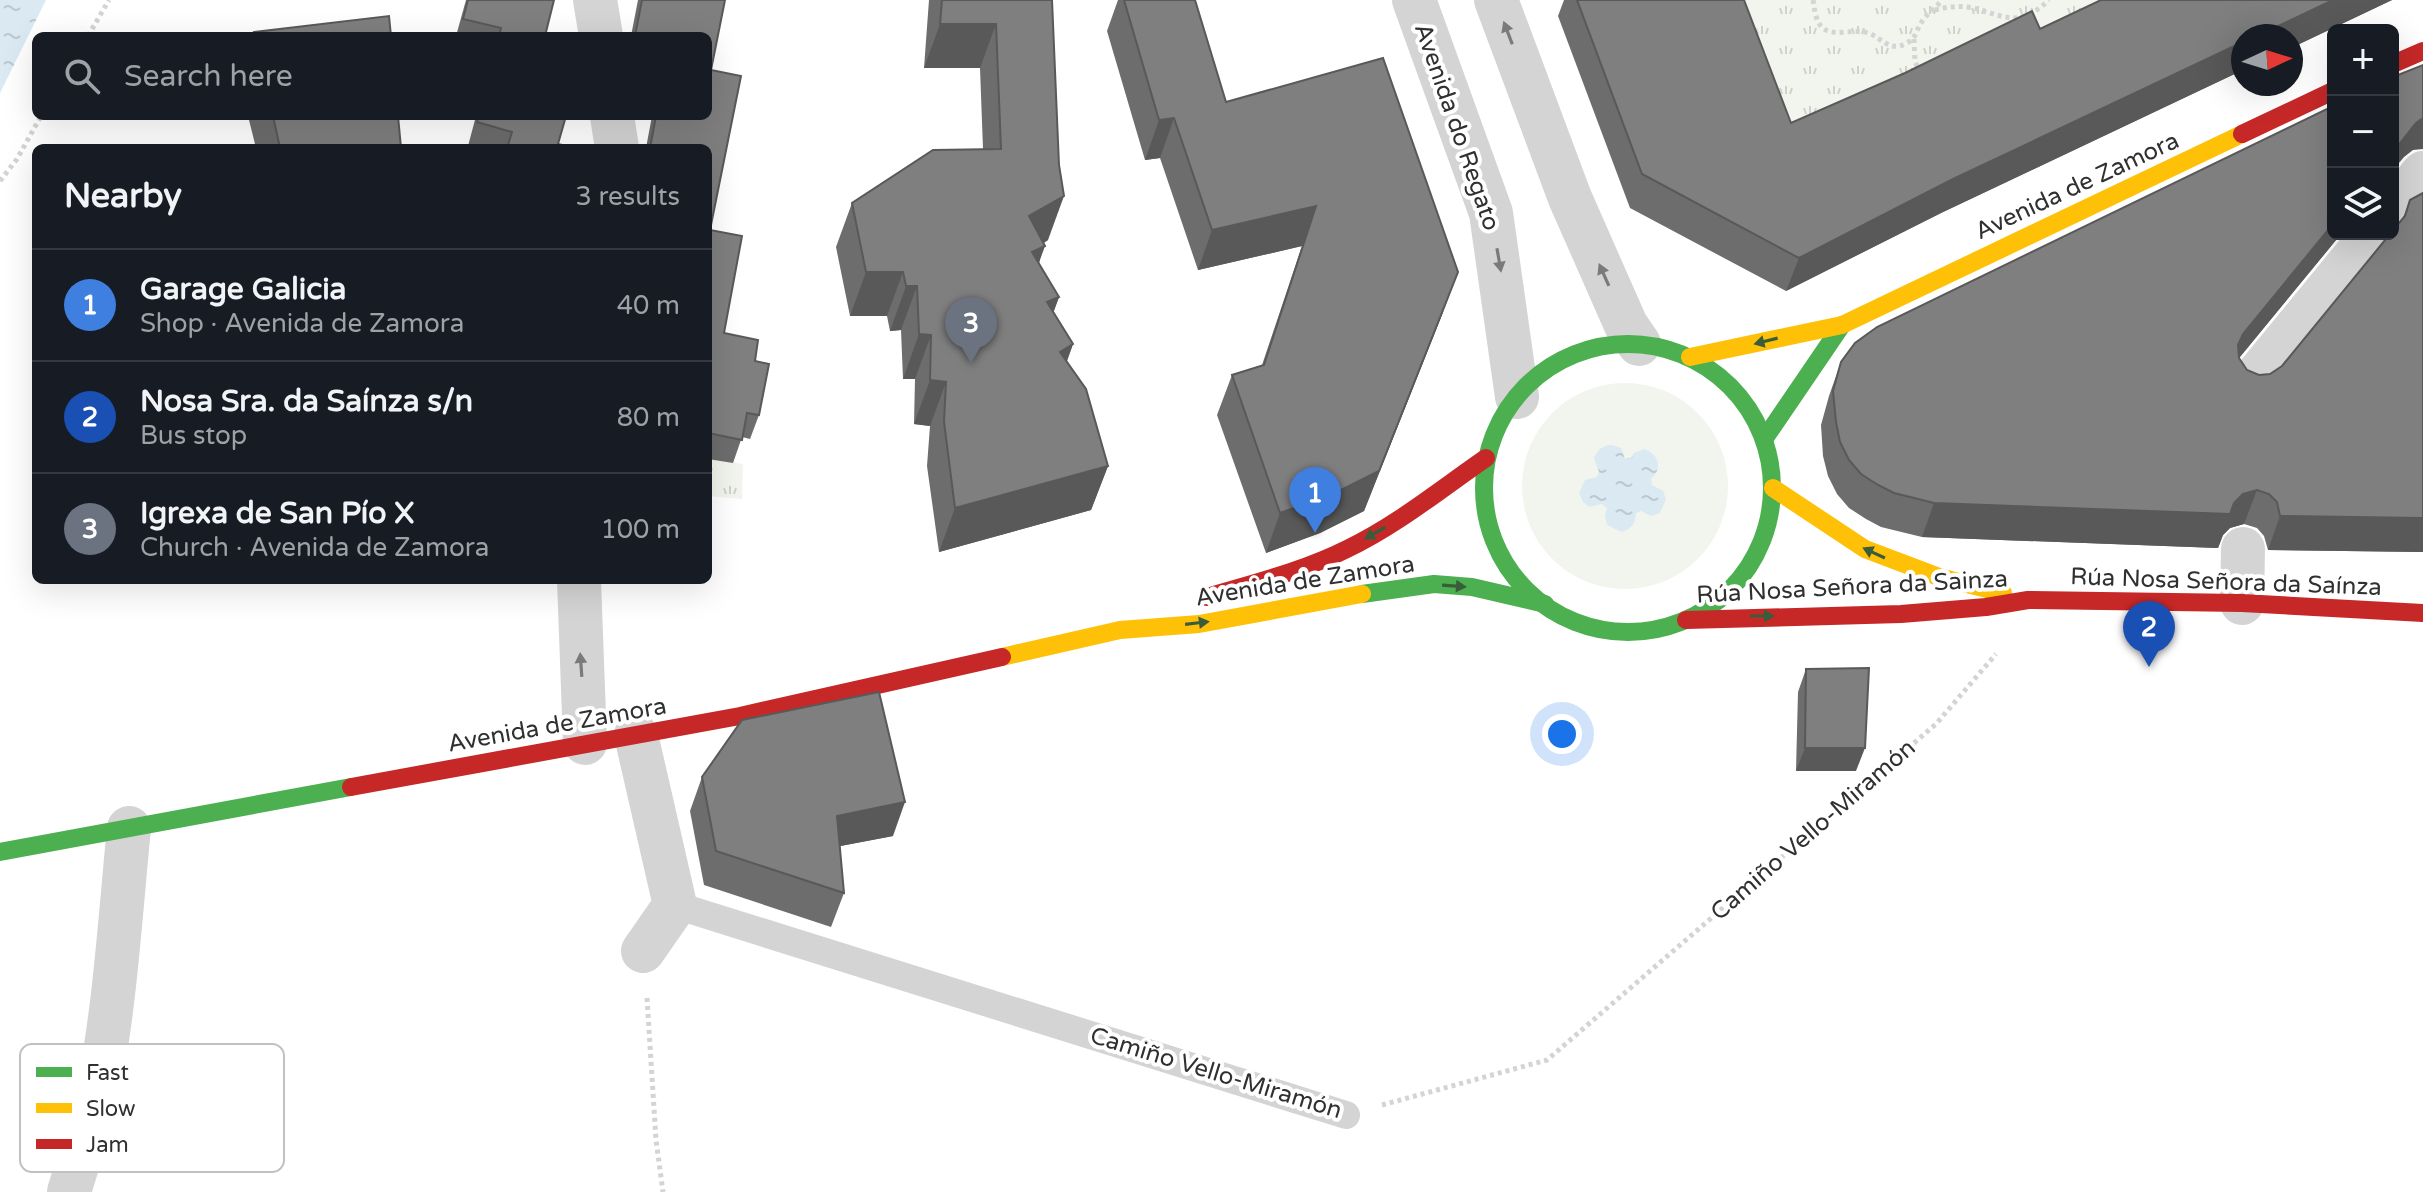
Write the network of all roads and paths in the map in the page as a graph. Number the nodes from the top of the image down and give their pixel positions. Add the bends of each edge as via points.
1 (109, 0) edge
2 (595, 0) edge
3 (1414, 0) edge
4 (1496, 0) edge
5 (1813, 0) edge
6 (1942, 0) edge
7 (2049, 0) edge
8 (1935, 10) junction
9 (90, 32) edge
10 (600, 32) edge
11 (1914, 38) junction
12 (2423, 51) edge
13 (2399, 61) edge
14 (1921, 73) edge
15 (2327, 94) edge
16 (39, 120) edge
17 (613, 120) edge
18 (616, 144) edge
19 (2423, 173) edge
20 (0, 181) edge
21 (2399, 203) edge
22 (2368, 240) edge
23 (1842, 325) junction
24 (1639, 344) junction
25 (1690, 357) junction
26 (2250, 384) edge
27 (1517, 397) junction
28 (1765, 438) junction
29 (1486, 458) junction
30 (1773, 488) junction
31 (2243, 549) dead end
32 (579, 584) edge
33 (2028, 600) junction
34 (2242, 603) junction
35 (1545, 604) junction
36 (2423, 613) edge
37 (1684, 620) junction
38 (1120, 630) junction
39 (1996, 654) dead end
40 (636, 735) junction
41 (585, 743) junction
42 (129, 828) junction
43 (0, 852) edge
44 (675, 905) junction
45 (643, 951) joint
46 (106, 1044) edge
47 (1346, 1115) joint
48 (75, 1172) edge
49 (69, 1192) edge
50 (663, 1192) edge

1 - 9 path
2 - 10 street
3 -> 27 street, Avenida do Regato via 1491,213
24 -> 4 street via 1570,198
5 - 11 path via 1818,23 1825,29 1864,31 1888,46 1905,45
6 - 8 path
7 - 8 path via 2019,19 1964,7
8 - 11 path via 1921,21
11 - 14 path
12 - 13 street
15 - 23 street, Avenida de Zamora
16 - 20 path
17 - 18 street
19 - 21 street
22 - 26 street
23 -> 25 street, Avenida de Zamora
23 - 28 street
24 - 25 street
24 - 27 street via 1611,345 1574,356
25 - 28 street via 1728,381
27 - 29 street
28 - 30 street
29 - 35 street via 1483,506 1497,552
29 -> 38 street, Avenida de Zamora via 1345,549
33 -> 30 street, Rúa Nosa Señora da Sainza via 1968,586 1865,549
30 - 37 street via 1765,535 1742,577 1725,595
31 - 34 street
41 -> 32 street
33 - 34 street, Rúa Nosa Señora da Saínza
37 -> 33 street, Rúa Nosa Señora da Sainza via 1906,613
34 - 36 street, Rúa Nosa Señora da Saínza
35 - 37 street via 1577,623 1613,632 1637,633
38 -> 35 street, Avenida de Zamora via 1199,624 1434,584
38 - 40 street, Avenida de Zamora
39 - 47 path, Camiño Vello-Miramón via 1936,724 1547,1060
40 - 41 street, Avenida de Zamora
40 - 44 street
41 - 42 street, Avenida de Zamora
42 - 43 street, Avenida de Zamora
42 - 46 street
44 - 45 street
44 - 47 lane, Camiño Vello-Miramón
45 - 50 path
48 - 49 street

